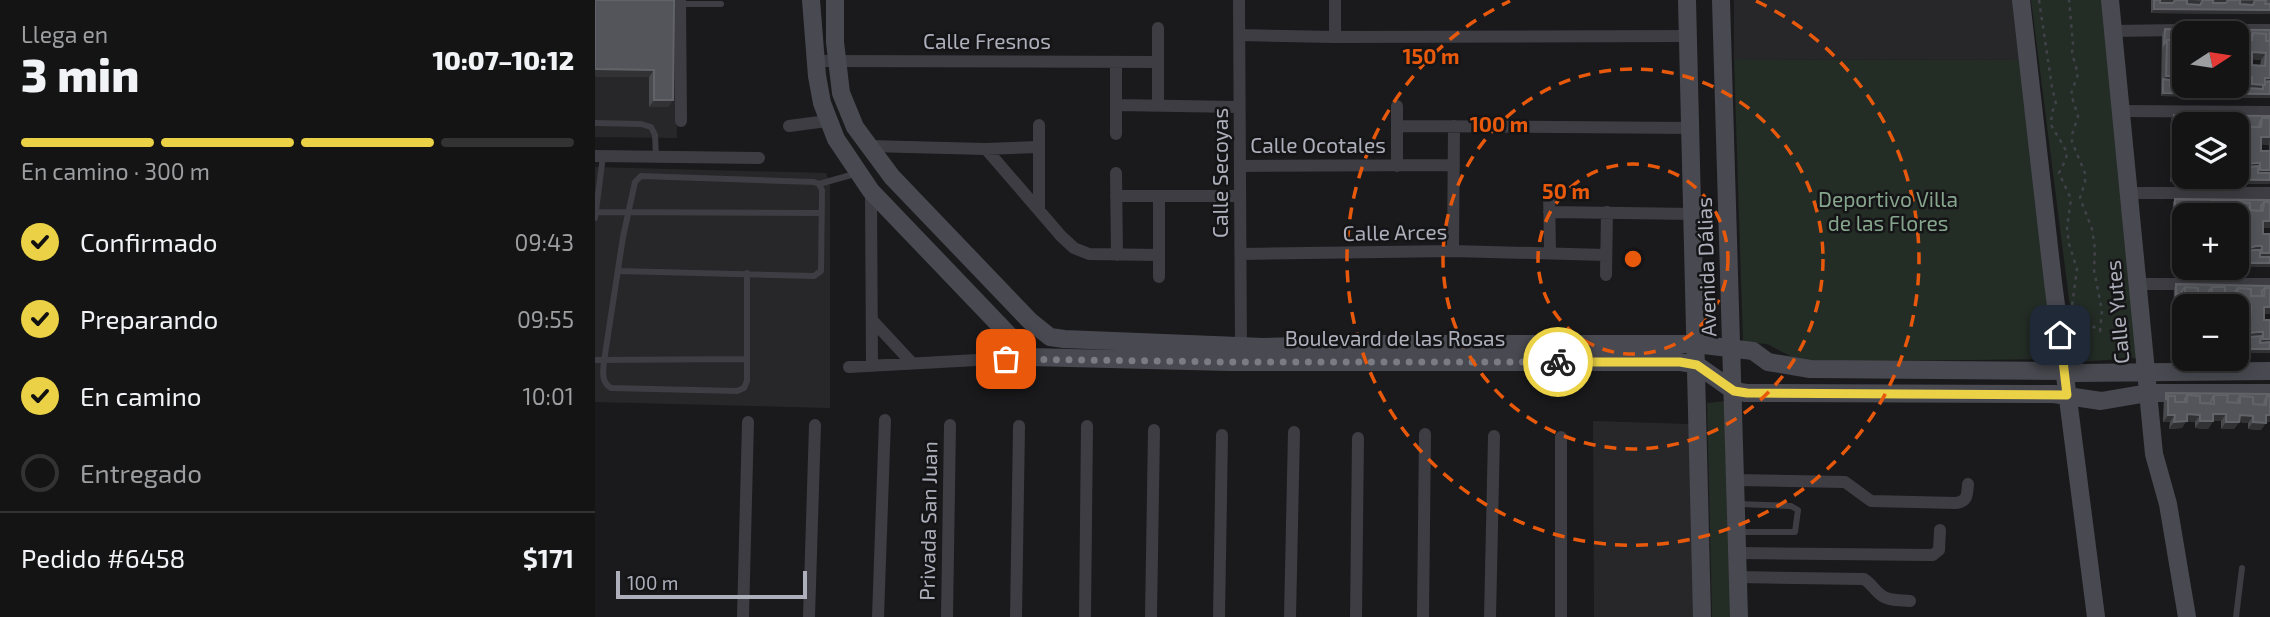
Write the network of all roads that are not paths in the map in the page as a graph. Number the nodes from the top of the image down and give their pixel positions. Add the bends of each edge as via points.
1 (811, 0) edge
2 (835, 0) edge
3 (1239, 0) edge
4 (1335, 0) edge
5 (1687, 0) edge
6 (1721, 0) edge
7 (2023, 0) edge
8 (2110, 0) edge
9 (680, 2) edge
10 (721, 4) dead end
11 (1158, 28) dead end
12 (2270, 30) edge
13 (2113, 31) junction
14 (1239, 35) junction
15 (1689, 36) junction
16 (1335, 37) junction
17 (815, 61) junction
18 (837, 61) junction
19 (1116, 62) junction
20 (1158, 62) junction
21 (1116, 106) junction
22 (1158, 106) junction
23 (1397, 106) dead end
24 (1239, 107) junction
25 (2121, 111) junction
26 (2270, 112) edge
27 (681, 121) dead end
28 (827, 121) junction
29 (595, 123) edge
30 (1039, 125) dead end
31 (789, 126) dead end
32 (1397, 126) junction
33 (1454, 126) junction
34 (1692, 128) junction
35 (1116, 134) dead end
36 (869, 146) junction
37 (1039, 147) junction
38 (986, 149) junction
39 (599, 156) edge
40 (656, 156) junction
41 (759, 158) dead end
42 (1454, 164) junction
43 (1240, 166) junction
44 (1397, 166) junction
45 (858, 172) junction
46 (1116, 173) dead end
47 (819, 184) junction
48 (1549, 188) dead end
49 (871, 191) junction
50 (2270, 192) edge
51 (2130, 193) junction
52 (1116, 196) junction
53 (1160, 196) junction
54 (1240, 196) junction
55 (1039, 210) junction
56 (628, 211) junction
57 (596, 212) edge
58 (1549, 212) junction
59 (1607, 212) junction
60 (821, 213) junction
61 (1694, 214) junction
62 (595, 218) edge
63 (1453, 251) junction
64 (1550, 253) junction
65 (1241, 254) junction
66 (1117, 255) junction
67 (1159, 255) junction
68 (1606, 255) junction
69 (619, 271) junction
70 (747, 273) junction
71 (1606, 275) dead end
72 (1159, 277) dead end
73 (2138, 284) junction
74 (2270, 284) edge
75 (872, 320) junction
76 (1696, 344) junction
77 (1733, 347) junction
78 (1241, 354) junction
79 (1030, 357) junction
80 (747, 359) junction
81 (595, 360) edge
82 (604, 361) junction
83 (912, 363) junction
84 (872, 365) junction
85 (1697, 365) junction
86 (849, 367) dead end
87 (2065, 371) junction
88 (2270, 371) edge
89 (2146, 372) junction
90 (1734, 391) junction
91 (2148, 393) junction
92 (2270, 393) edge
93 (2067, 395) junction
94 (885, 420) dead end
95 (748, 422) dead end
96 (815, 425) dead end
97 (950, 425) dead end
98 (1019, 426) dead end
99 (1087, 426) dead end
100 (1154, 430) dead end
101 (1294, 432) dead end
102 (1425, 434) dead end
103 (1222, 435) dead end
104 (1494, 436) dead end
105 (1561, 437) dead end
106 (1358, 438) dead end
107 (1736, 480) junction
108 (1968, 484) dead end
109 (1737, 504) junction
110 (1940, 530) dead end
111 (1737, 532) junction
112 (1738, 553) junction
113 (2242, 568) dead end
114 (1738, 577) junction
115 (1910, 601) dead end
116 (2094, 615) edge
117 (743, 617) edge
118 (809, 617) edge
119 (879, 617) edge
120 (947, 617) edge
121 (1016, 617) edge
122 (1085, 617) edge
123 (1151, 617) edge
124 (1219, 617) edge
125 (1290, 617) edge
126 (1356, 617) edge
127 (1423, 617) edge
128 (1490, 617) edge
129 (1561, 617) edge
130 (1703, 617) edge
131 (1739, 617) edge
132 (2187, 617) edge
133 (2236, 617) edge

1 - 17 street
2 - 18 street, Boulevard de las Rosas
3 - 14 street, Calle Secoyas
4 - 16 street
5 - 15 street, Avenida Dálias
6 - 77 street, Avenida Dálias
7 - 87 street
8 - 13 street, Calle Yutes
9 - 10 lane
9 - 27 street
11 - 20 street
12 - 13 street
13 - 25 street, Calle Yutes
14 - 16 street
14 - 24 street, Calle Secoyas
15 - 16 street
15 - 34 street, Avenida Dálias
17 - 18 street, Calle Fresnos
17 - 28 street
18 - 19 street, Calle Fresnos
18 - 36 street, Boulevard de las Rosas via 847,111
19 - 20 street, Calle Fresnos
19 - 21 street
20 - 22 street
21 - 22 street
21 - 35 street
22 - 24 street
23 - 32 street, Calle Ocotales
24 - 43 street, Calle Secoyas
25 - 26 street
25 - 51 street, Calle Yutes
28 - 31 street
28 - 45 street
29 - 40 lane via 651,127
30 - 37 street
32 - 33 street, Calle Ocotales
32 - 44 street, Calle Ocotales
33 - 34 street, Calle Ocotales
33 - 42 street
34 - 61 street, Avenida Dálias
36 - 38 street
36 - 78 street, Boulevard de las Rosas via 967,257 1050,337
37 - 38 street
37 - 55 street
38 - 55 street
39 - 40 street
39 - 57 lane
40 - 41 street
42 - 44 street, Calle Ocotales
42 - 63 street
43 - 44 street, Calle Ocotales
43 - 54 street, Calle Secoyas
45 - 47 lane
45 - 49 street
46 - 52 street
47 - 56 lane via 642,176 635,182
47 - 60 lane
48 - 58 street
49 - 75 street
49 - 79 street
50 - 51 street
51 - 73 street, Calle Yutes
52 - 53 street
52 - 66 street
53 - 54 street
53 - 67 street
54 - 65 street, Calle Secoyas
55 - 66 street via 1074,248 1089,254
56 - 57 lane
56 - 60 lane
56 - 69 lane
57 - 62 lane
58 - 59 street
58 - 64 street
59 - 61 street
59 - 68 street
60 - 70 lane via 818,275
61 - 76 street, Avenida Dálias
63 - 64 street, Calle Arces
63 - 65 street, Calle Arces
64 - 68 street, Calle Arces
65 - 78 street, Calle Secoyas
66 - 67 street
67 - 72 street
68 - 71 street
69 - 70 lane
69 - 82 lane
70 - 80 lane
73 - 74 street
73 - 89 street, Calle Yutes
75 - 83 street
75 - 84 street
76 - 77 street, Boulevard de las Rosas
76 - 78 street, Boulevard de las Rosas
76 - 85 street, Avenida Dálias
77 - 87 street, Boulevard de las Rosas via 1753,351 1768,362 1810,369
77 - 90 street, Avenida Dálias
78 - 79 street, Boulevard de las Rosas
78 - 85 street, Boulevard de las Rosas
79 - 83 street
80 - 82 lane
80 - 82 lane via 744,388 737,391 611,388 603,378
81 - 82 lane
83 - 84 street
84 - 86 street
85 - 90 street
85 - 130 street, Avenida Dálias
87 - 89 street, Boulevard de las Rosas
87 - 93 street
88 - 89 street, Boulevard de las Rosas
89 - 91 street, Calle Yutes
90 - 93 street
90 - 107 street, Avenida Dálias
91 - 92 street
91 - 93 street via 2101,401
91 - 132 street, Calle Yutes via 2154,454 2168,503
93 - 116 street
94 - 119 street
95 - 117 street
96 - 118 street
97 - 120 street, Privada San Juan
98 - 121 street
99 - 122 street
100 - 123 street
101 - 125 street
102 - 127 street
103 - 124 street
104 - 128 street
105 - 129 street
106 - 126 street
107 - 108 street via 1845,482 1871,501 1956,503 1967,499
107 - 109 street, Avenida Dálias
109 - 111 street, Avenida Dálias
109 - 111 lane via 1798,510 1795,532
110 - 112 street via 1933,555
111 - 112 street, Avenida Dálias
112 - 114 street, Avenida Dálias
113 - 133 lane
114 - 115 street via 1864,579 1885,598
114 - 131 street, Avenida Dálias

